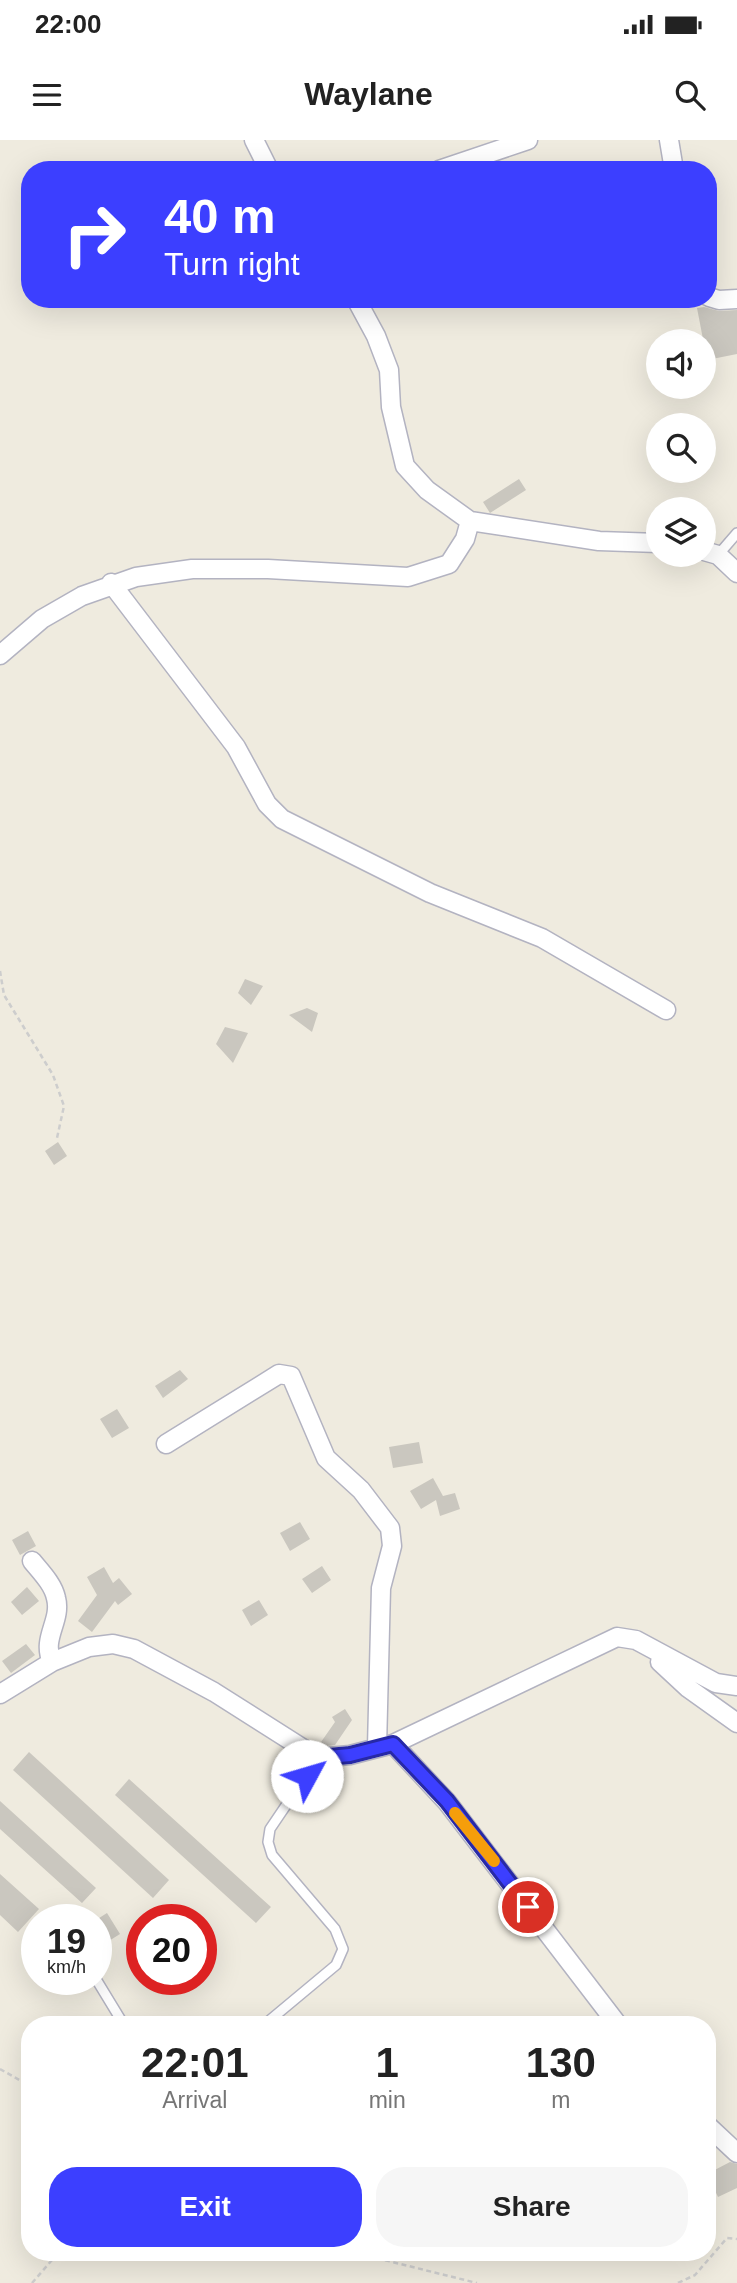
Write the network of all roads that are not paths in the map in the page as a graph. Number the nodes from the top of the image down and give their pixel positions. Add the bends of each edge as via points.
1 (254, 140) edge
2 (528, 140) edge
3 (669, 140) edge
4 (264, 161) edge
5 (466, 161) edge
6 (672, 161) edge
7 (717, 299) edge
8 (737, 299) edge
9 (361, 308) edge
10 (470, 521) junction
11 (737, 533) edge
12 (646, 543) edge
13 (716, 549) edge
14 (716, 557) edge
15 (737, 573) edge
16 (111, 583) junction
17 (0, 655) edge
18 (666, 1010) dead end
19 (166, 1444) dead end
20 (32, 1561) dead end
21 (636, 1640) junction
22 (51, 1662) junction
23 (737, 1686) edge
24 (0, 1695) edge
25 (737, 1723) edge
26 (385, 1746) junction
27 (318, 1758) junction
28 (106, 1995) edge
29 (119, 2016) edge
30 (275, 2016) edge
31 (611, 2016) edge
32 (716, 2133) edge
33 (737, 2153) edge

1 - 4 street
2 - 5 street
3 - 6 street
7 - 8 street
9 - 10 street via 389,370 391,407 405,466 427,490
10 - 12 street via 599,541
10 - 16 street via 449,564 408,577 192,569
11 - 13 lane
14 - 15 street
16 - 17 street via 42,620
16 - 18 street via 236,747 267,804 282,819 430,893 542,938
19 - 26 street via 279,1374 291,1376 326,1458 361,1489 390,1528 392,1546 381,1588
20 - 22 street via 57,1600 46,1645
21 - 23 street via 716,1682
21 - 25 street via 688,1688
21 - 26 street via 608,1640
22 - 24 street
22 - 27 street via 89,1647 113,1644 134,1649 214,1692
26 - 27 street
26 - 31 street via 447,1801
27 - 30 lane via 270,1829 268,1842 272,1855 335,1929 342,1949 336,1965
28 - 29 lane
32 - 33 street

